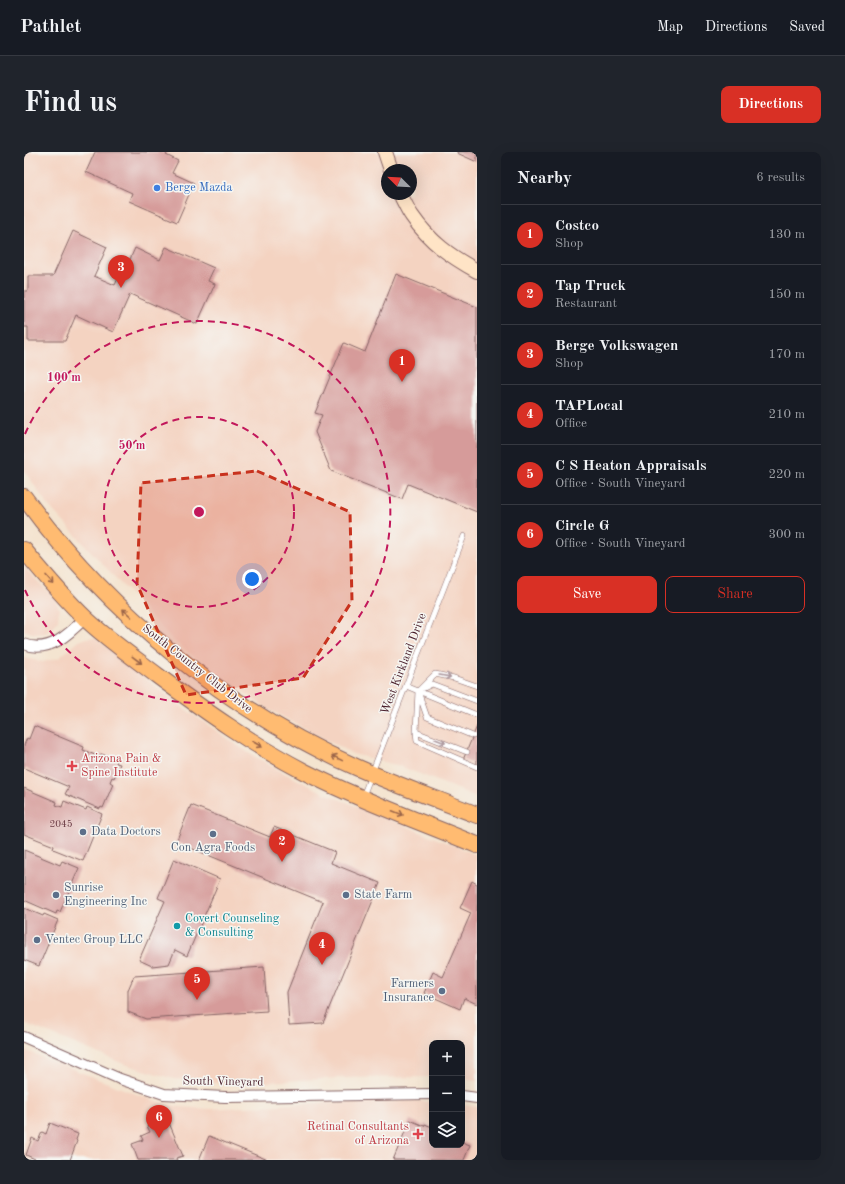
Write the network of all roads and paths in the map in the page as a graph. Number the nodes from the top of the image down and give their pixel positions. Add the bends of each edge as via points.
1 (385, 152) edge
2 (389, 164) edge
3 (403, 200) edge
4 (477, 271) edge
5 (24, 497) edge
6 (464, 536) dead end
7 (24, 550) edge
8 (85, 618) junction
9 (24, 644) edge
10 (406, 686) junction
11 (477, 686) edge
12 (418, 691) junction
13 (477, 701) edge
14 (477, 715) edge
15 (416, 732) junction
16 (473, 736) dead end
17 (467, 752) dead end
18 (477, 767) edge
19 (372, 773) junction
20 (362, 798) junction
21 (477, 816) edge
22 (477, 845) edge
23 (24, 1038) edge
24 (429, 1094) edge
25 (465, 1096) edge
26 (477, 1098) edge

1 - 2 street
3 - 4 street via 411,216 436,245
19 -> 5 main road, South Country Club Drive via 324,752 254,713 161,644 99,587
6 - 10 lane, West Kirkland Drive
7 -> 8 main road, South Country Club Drive
8 - 9 street via 70,634 56,642 41,647
8 -> 20 main road, South Country Club Drive via 135,659 230,727 304,772
10 - 12 lane
10 - 19 lane, West Kirkland Drive
12 -> 11 lane via 435,674
12 - 13 lane via 432,684
12 - 14 lane
12 - 15 lane
12 - 16 lane via 427,717
15 -> 17 lane
15 - 18 lane via 417,741
19 - 20 lane, West Kirkland Drive
19 - 21 main road, South Country Club Drive
20 -> 22 main road, South Country Club Drive
23 - 24 street, South Vineyard via 120,1079 164,1094 225,1097
25 - 26 street

